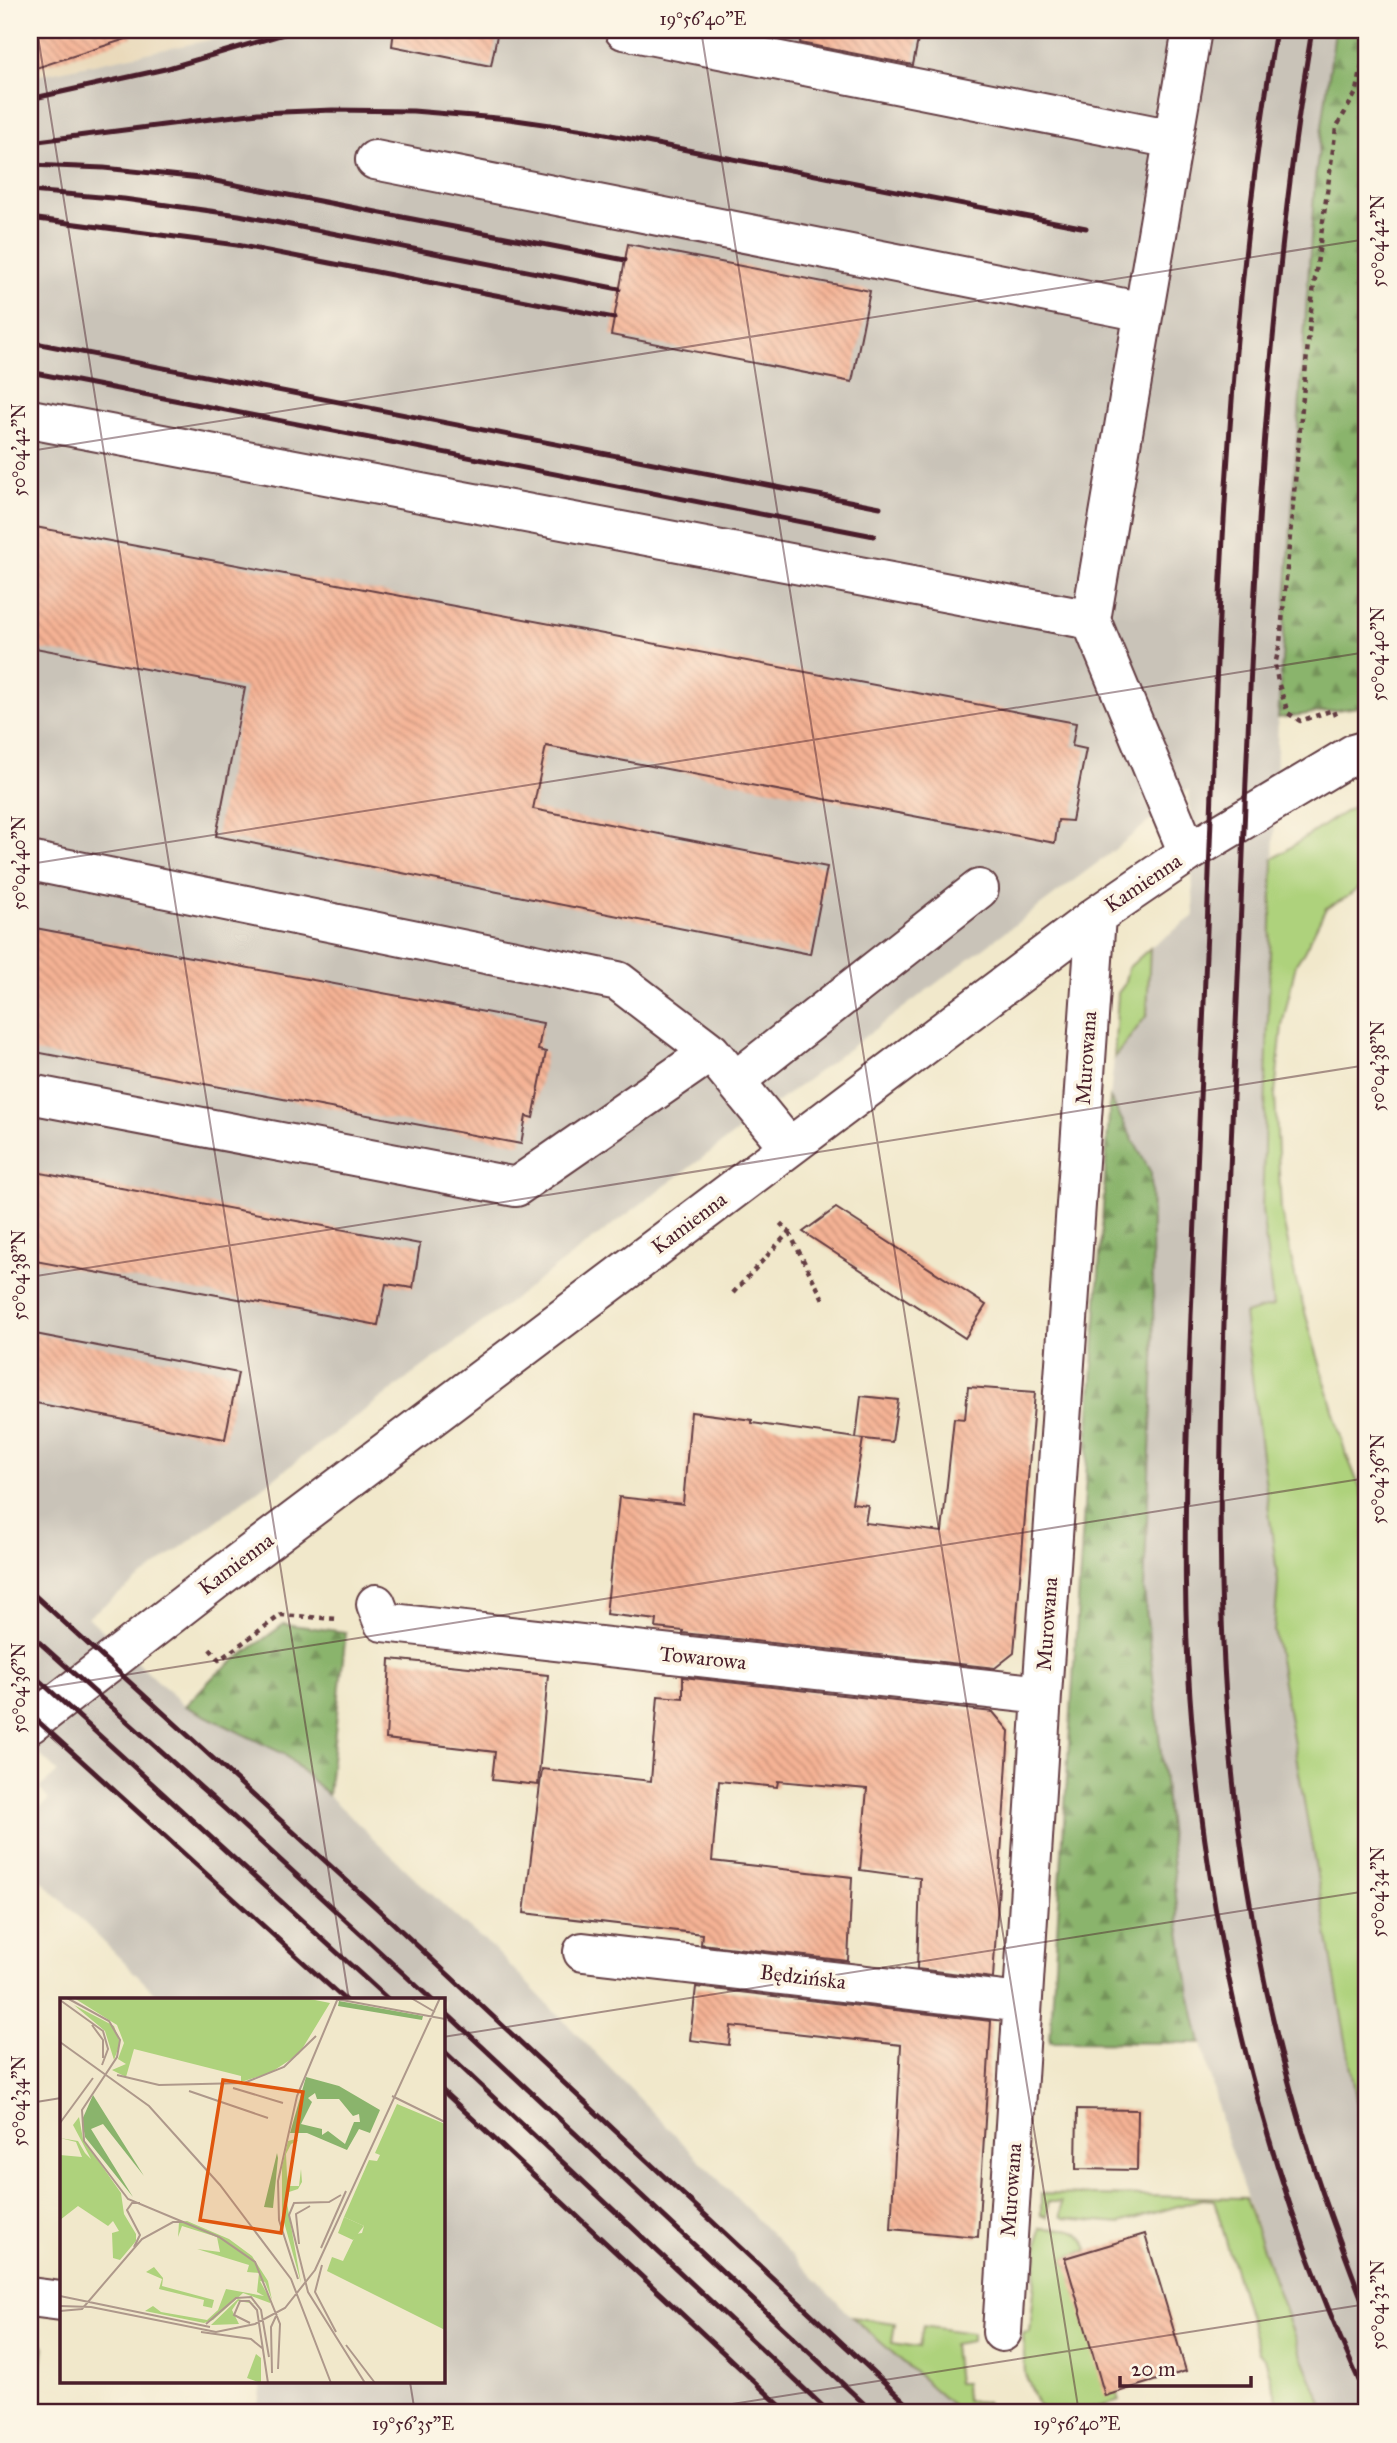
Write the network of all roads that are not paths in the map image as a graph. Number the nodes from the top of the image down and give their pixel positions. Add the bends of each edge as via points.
1 (624, 30) edge
2 (1192, 30) edge
3 (1173, 139) junction
4 (376, 160) dead end
5 (1144, 312) junction
6 (30, 419) edge
7 (1091, 620) junction
8 (1360, 752) edge
9 (1188, 853) junction
10 (30, 862) edge
11 (979, 889) dead end
12 (1096, 916) junction
13 (711, 1052) junction
14 (735, 1081) junction
15 (30, 1094) edge
16 (789, 1147) junction
17 (379, 1613) road end
18 (1042, 1695) junction
19 (30, 1724) edge
20 (583, 1952) dead end
21 (1022, 2003) junction
22 (30, 2297) edge
23 (60, 2301) edge
24 (1002, 2332) dead end

1 - 3 street
2 - 3 street
3 - 5 street
4 - 5 street
5 - 7 street
6 - 7 street
7 - 9 street
8 - 9 street, Kamienna
9 - 12 street, Kamienna
10 - 13 street via 618,981
11 - 14 street
12 - 16 street, Kamienna
12 - 18 street, Murowana
13 - 14 street
13 - 15 street via 516,1187
14 - 16 street
16 - 19 street, Kamienna
17 - 18 street, Towarowa
18 - 21 street, Murowana
20 - 21 street, Będzińska
21 - 24 street, Murowana
22 - 23 street

